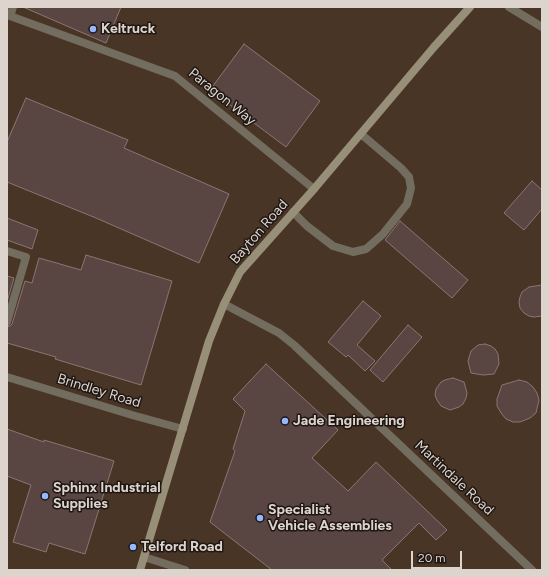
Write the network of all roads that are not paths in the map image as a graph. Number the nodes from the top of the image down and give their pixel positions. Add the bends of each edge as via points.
1 (13, 7) edge
2 (470, 7) edge
3 (509, 7) edge
4 (8, 19) edge
5 (542, 26) edge
6 (361, 134) junction
7 (314, 189) junction
8 (294, 212) junction
9 (7, 251) edge
10 (224, 304) junction
11 (7, 322) edge
12 (7, 377) edge
13 (183, 429) junction
14 (144, 557) junction
15 (140, 570) edge
16 (185, 570) edge
17 (532, 570) edge

1 - 4 street, Paragon Way
2 - 6 street, Bayton Road
3 - 5 street
4 - 7 street, Paragon Way via 175,76
6 - 7 street, Bayton Road
6 - 8 street via 409,177 411,188 408,204 383,234 366,249 353,252 333,246 307,226
7 - 8 street, Bayton Road
8 - 10 street, Bayton Road via 240,272
9 - 11 street via 26,256
10 - 13 street, Bayton Road via 209,341
10 - 17 street, Martindale Road via 279,333 294,345
12 - 13 street, Brindley Road
13 - 14 street, Bayton Road
14 - 15 street, Bayton Road
14 - 16 street

